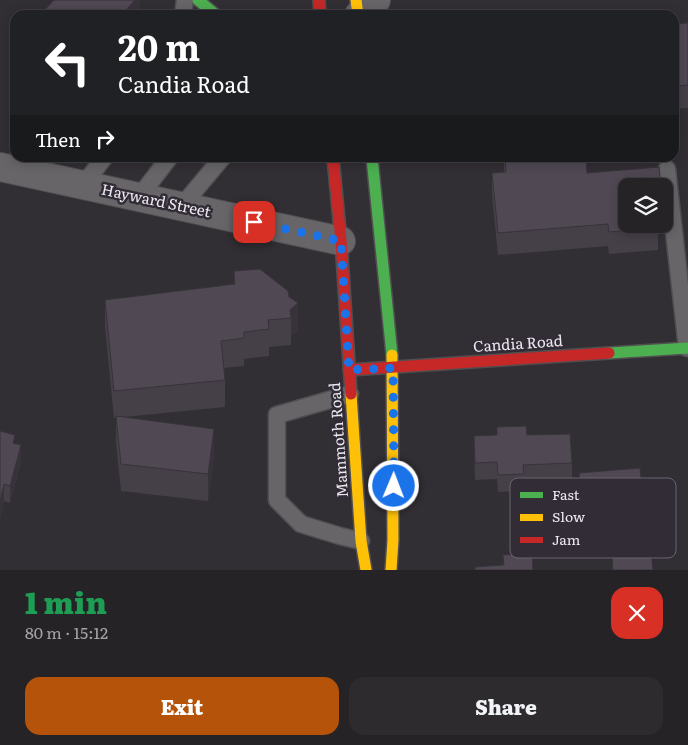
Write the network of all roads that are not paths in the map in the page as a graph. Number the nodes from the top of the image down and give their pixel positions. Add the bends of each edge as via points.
1 (198, 0) edge
2 (376, 0) edge
3 (210, 10) edge
4 (365, 10) edge
5 (101, 162) edge
6 (166, 162) edge
7 (219, 162) edge
8 (333, 162) edge
9 (372, 162) edge
10 (0, 167) edge
11 (667, 169) dead end
12 (83, 185) junction
13 (139, 197) junction
14 (181, 207) junction
15 (341, 241) junction
16 (688, 350) edge
17 (393, 368) junction
18 (349, 370) junction
19 (350, 394) junction
20 (362, 541) junction
21 (366, 570) edge
22 (391, 570) edge

1 - 3 main road
2 - 4 street
5 - 12 lane
6 - 13 lane
7 - 14 lane
8 - 15 main road, Mammoth Road
9 - 17 main road
10 - 12 street, Hayward Street
11 - 16 lane
12 - 13 street, Hayward Street
13 - 14 street, Hayward Street
14 - 15 street, Hayward Street
15 - 18 main road, Mammoth Road
16 - 17 main road, Candia Road
17 - 18 main road, Candia Road
17 - 22 main road
18 - 19 main road, Mammoth Road
19 - 20 main road, Mammoth Road
19 - 20 lane via 277,415 277,500 301,524
20 - 21 main road, Mammoth Road

